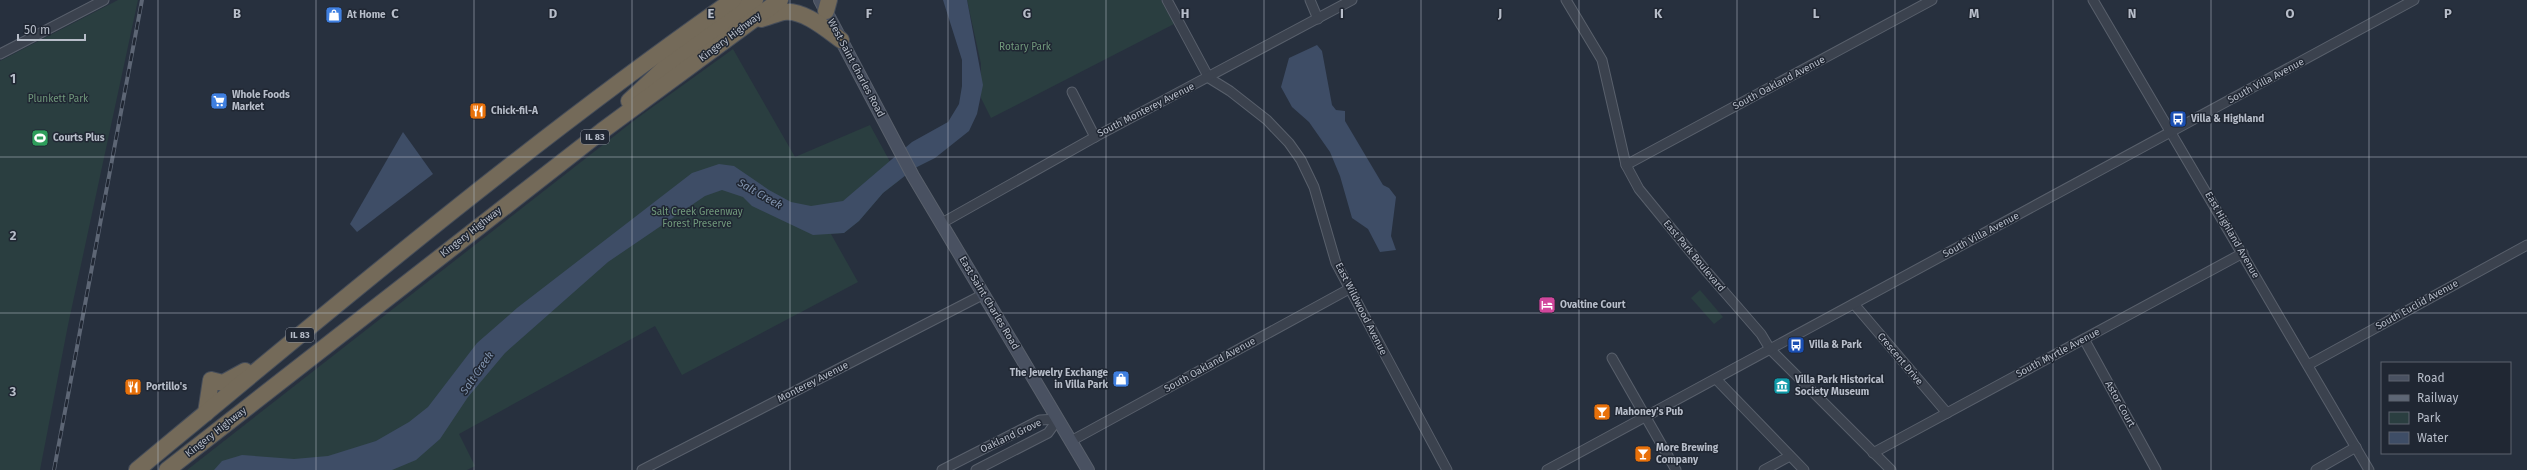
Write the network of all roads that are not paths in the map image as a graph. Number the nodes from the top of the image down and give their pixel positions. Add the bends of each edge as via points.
1 (104, 0) edge
2 (733, 0) edge
3 (755, 0) edge
4 (780, 0) edge
5 (1167, 0) edge
6 (1310, 0) edge
7 (1352, 0) edge
8 (1566, 0) edge
9 (1932, 0) edge
10 (2092, 0) edge
11 (2414, 0) edge
12 (825, 4) edge
13 (1318, 19) junction
14 (748, 23) junction
15 (841, 40) junction
16 (0, 54) edge
17 (1209, 78) junction
18 (1072, 92) dead end
19 (602, 131) junction
20 (2171, 132) junction
21 (891, 136) joint
22 (1095, 137) junction
23 (1626, 165) junction
24 (942, 223) junction
25 (2527, 245) edge
26 (2243, 253) junction
27 (1349, 289) junction
28 (984, 294) junction
29 (1854, 304) junction
30 (322, 317) junction
31 (2084, 339) junction
32 (1770, 349) junction
33 (1612, 358) dead end
34 (2308, 365) junction
35 (1716, 379) junction
36 (206, 413) junction
37 (1947, 413) junction
38 (1646, 416) junction
39 (1058, 419) junction
40 (1071, 441) junction
41 (2356, 447) junction
42 (1873, 453) junction
43 (1790, 456) junction
44 (137, 470) edge
45 (167, 470) edge
46 (642, 470) edge
47 (942, 470) edge
48 (976, 470) edge
49 (1088, 470) edge
50 (1447, 470) edge
51 (1547, 470) edge
52 (1676, 470) edge
53 (1764, 470) edge
54 (1804, 470) edge
55 (1891, 470) edge
56 (2156, 470) edge
57 (2316, 470) edge
58 (2370, 470) edge

1 - 16 street
2 - 30 highway, Kingery Highway / IL 83 via 658,53 464,201
3 - 19 highway via 674,59 624,106
4 - 14 highway, Kingery Highway / IL 83
5 - 17 street, East Wildwood Avenue
6 - 13 street
7 - 13 street, South Monterey Avenue
8 - 23 street, East Park Boulevard via 1604,64
9 - 23 street, South Oakland Avenue
10 - 20 street, East Highland Avenue
11 - 20 street, South Villa Avenue
12 - 15 main road, West Saint Charles Road
13 - 17 street, South Monterey Avenue
14 - 15 highway via 784,12 795,13 820,24
14 - 19 highway, Kingery Highway / IL 83
15 - 21 main road, West Saint Charles Road
17 - 22 street, South Monterey Avenue
17 - 27 street, East Wildwood Avenue via 1267,120 1289,143 1314,187 1331,248
18 - 22 street
19 - 45 highway, Kingery Highway / IL 83
20 - 26 street, East Highland Avenue
20 - 29 street, South Villa Avenue
21 - 24 main road, East Saint Charles Road
22 - 24 street, South Monterey Avenue
23 - 32 street, East Park Boulevard via 1644,195 1761,334
24 - 28 main road, East Saint Charles Road
25 - 34 street, South Euclid Avenue
26 - 31 street, South Myrtle Avenue
26 - 34 street, East Highland Avenue
27 - 40 street, South Oakland Avenue
27 - 50 street, East Wildwood Avenue
28 - 39 main road, East Saint Charles Road
28 - 46 street, Monterey Avenue
29 - 32 street, South Villa Avenue
29 - 37 street, Crescent Drive
30 - 36 highway, Kingery Highway / IL 83
30 - 36 highway via 288,335 240,376 223,383 211,380
31 - 37 street, South Myrtle Avenue
31 - 56 street, Astor Court
32 - 35 street, South Villa Avenue
32 - 42 street, East Park Boulevard
33 - 38 street
34 - 41 street, East Highland Avenue
35 - 38 street, South Villa Avenue
35 - 43 street
36 - 44 highway, Kingery Highway / IL 83
37 - 42 street, South Myrtle Avenue
38 - 51 street, South Villa Avenue
38 - 52 street
39 - 40 main road, East Saint Charles Road
39 - 47 street, Oakland Grove via 1040,420
39 - 48 street, Oakland Grove via 1048,433
40 - 49 main road, East Saint Charles Road
41 - 57 street
41 - 58 street, East Highland Avenue
42 - 55 street, East Park Boulevard
43 - 53 street
43 - 54 street

